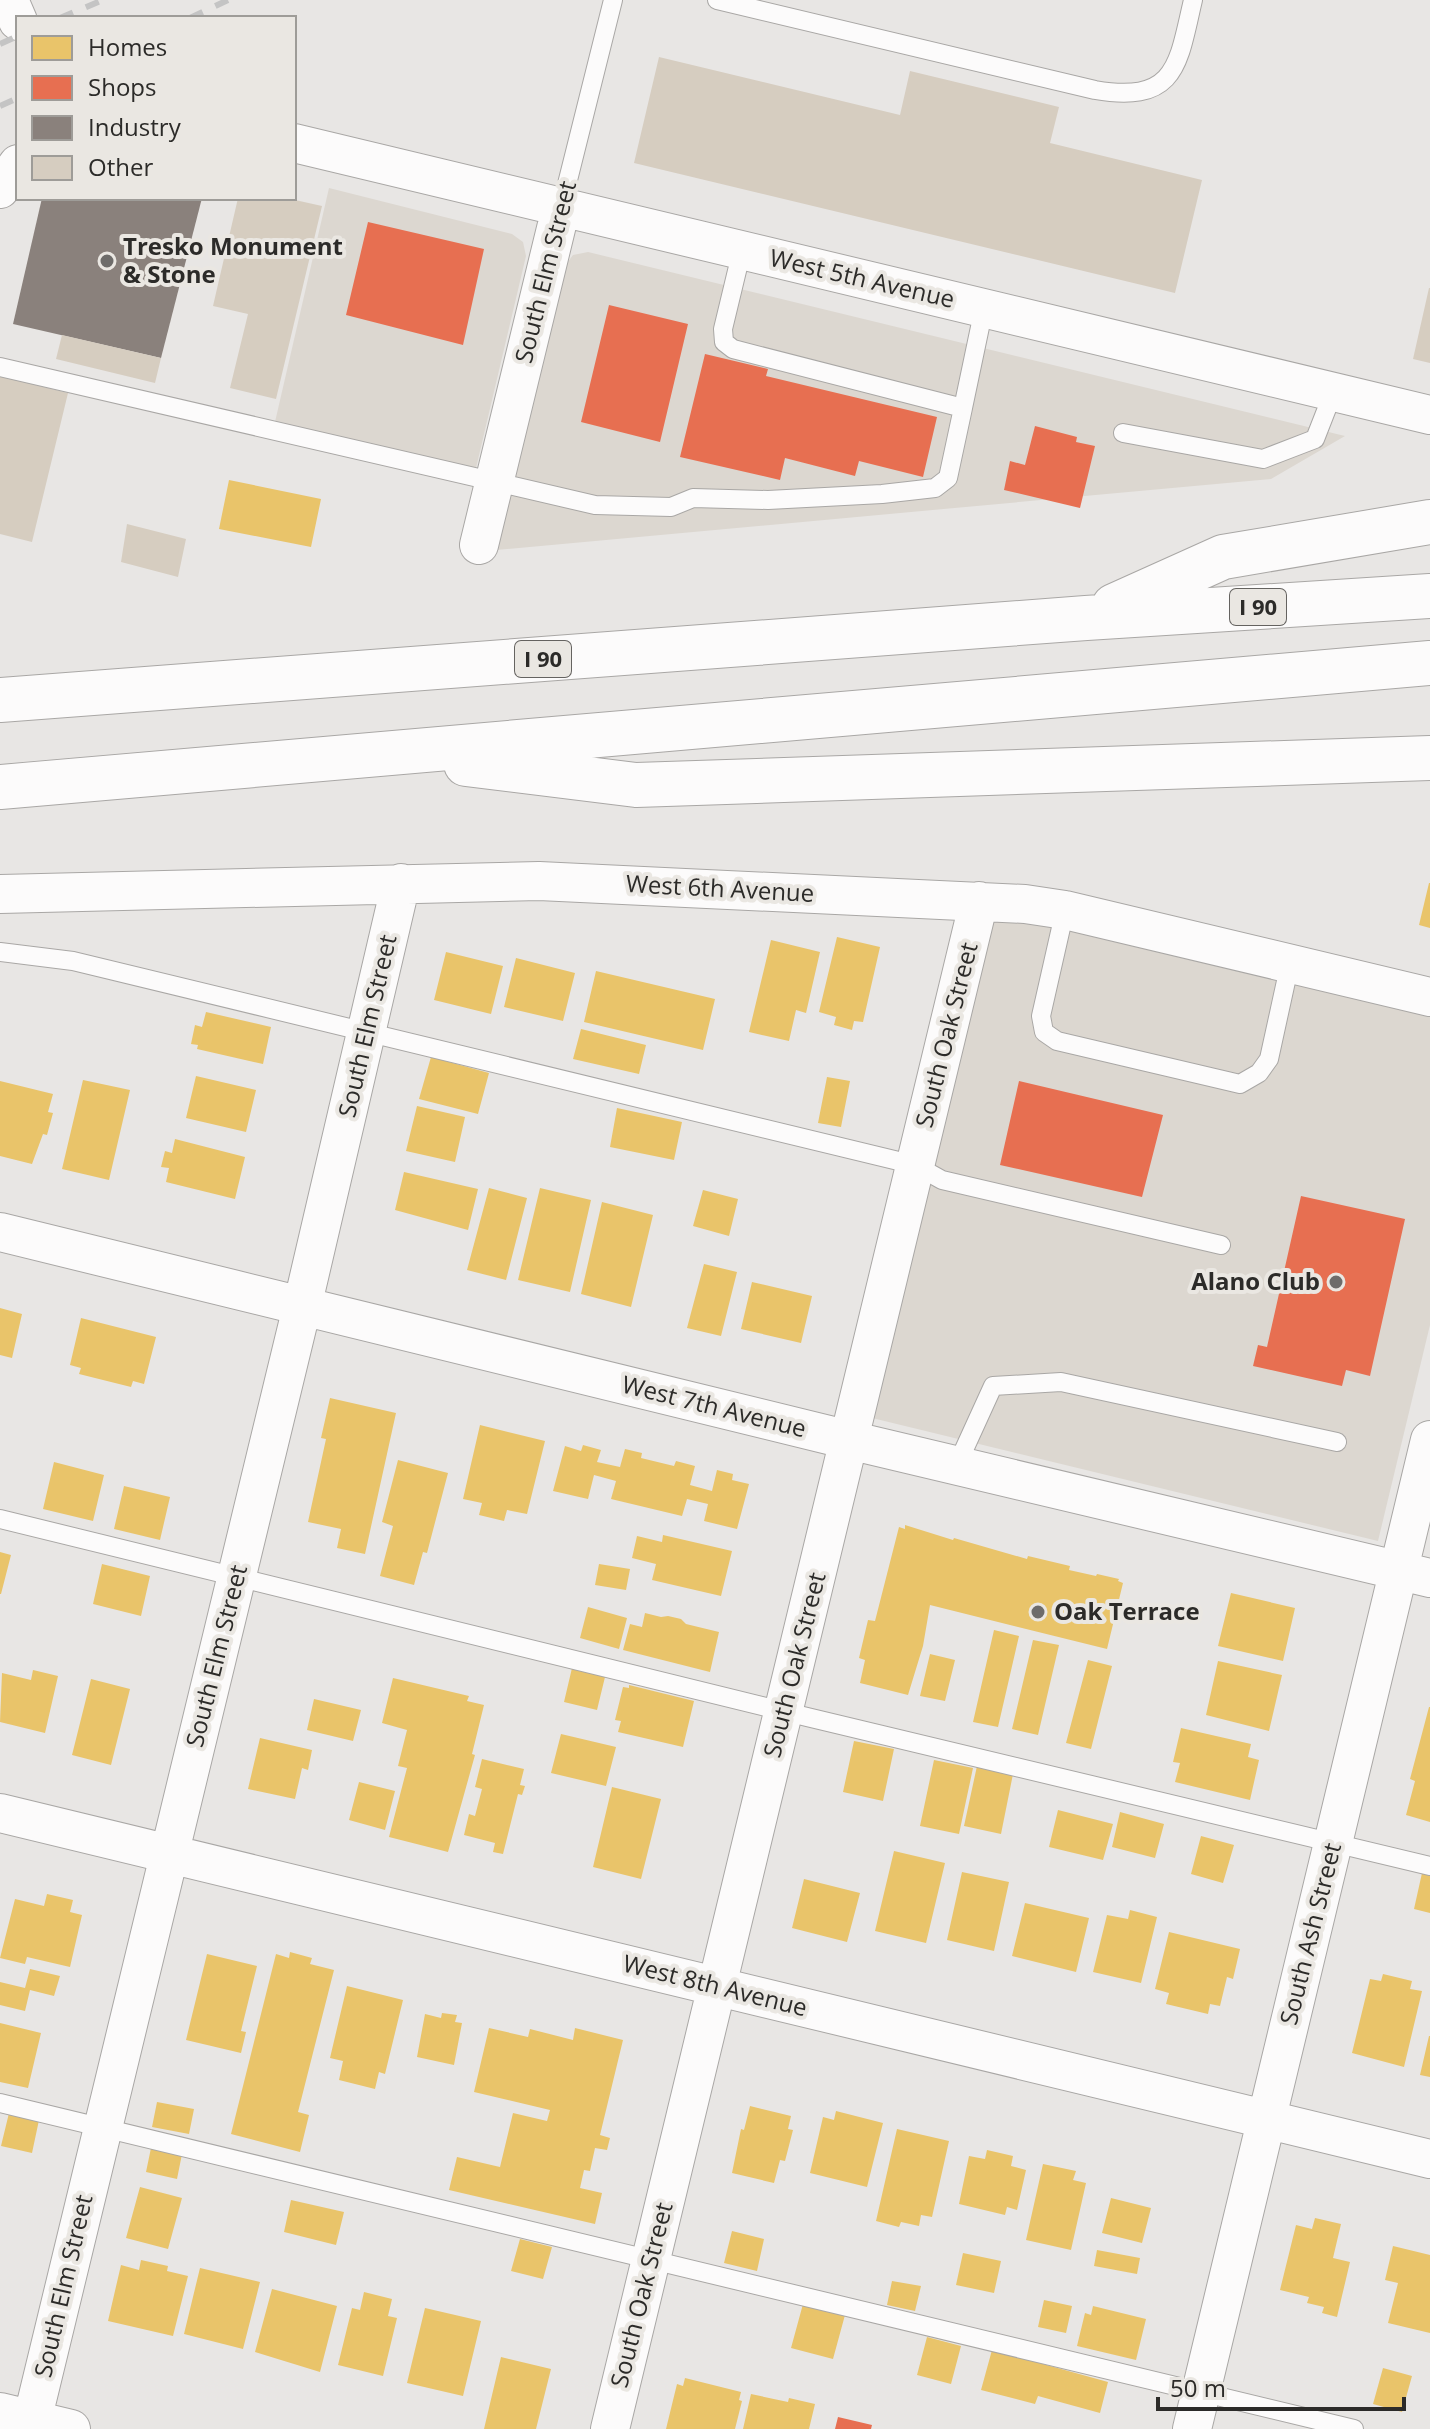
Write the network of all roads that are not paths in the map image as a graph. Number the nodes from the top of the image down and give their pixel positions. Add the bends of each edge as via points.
1 (613, 0) edge
2 (717, 0) edge
3 (1193, 0) edge
4 (296, 143) edge
5 (16, 167) edge
6 (0, 189) edge
7 (561, 208) junction
8 (742, 250) junction
9 (984, 308) junction
10 (0, 367) edge
11 (1333, 393) junction
12 (963, 408) junction
13 (1430, 415) edge
14 (1123, 433) dead end
15 (494, 483) junction
16 (1430, 522) edge
17 (479, 545) dead end
18 (1430, 596) edge
19 (1086, 618) junction
20 (1430, 663) edge
21 (0, 700) edge
22 (380, 753) junction
23 (1430, 758) edge
24 (0, 787) edge
25 (401, 883) junction
26 (0, 894) edge
27 (979, 901) junction
28 (1065, 910) junction
29 (0, 952) edge
30 (1290, 963) junction
31 (1430, 997) edge
32 (367, 1031) junction
33 (915, 1165) junction
34 (0, 1232) edge
35 (1221, 1245) dead end
36 (302, 1307) junction
37 (849, 1440) junction
38 (1430, 1440) edge
39 (1337, 1442) dead end
40 (957, 1465) junction
41 (0, 1519) edge
42 (1414, 1574) edge
43 (236, 1577) junction
44 (784, 1712) junction
45 (0, 1813) edge
46 (1333, 1843) junction
47 (169, 1854) junction
48 (1430, 1866) edge
49 (717, 1986) junction
50 (0, 2103) edge
51 (1266, 2119) junction
52 (102, 2128) junction
53 (1430, 2159) edge
54 (650, 2260) junction
55 (1201, 2392) junction
56 (21, 2420) edge
57 (71, 2429) edge
58 (610, 2429) edge
59 (1192, 2429) edge
60 (1354, 2429) edge

1 - 7 lane, South Elm Street
2 - 3 lane via 1095,90 1128,93 1157,84 1176,66
4 - 7 street, West 5th Avenue
5 - 6 street
7 - 8 street, West 5th Avenue
7 - 15 street, South Elm Street
8 - 9 street, West 5th Avenue
8 - 12 lane via 723,329 724,342 733,349
9 - 11 street, West 5th Avenue
9 - 12 lane
10 - 15 lane
11 - 13 street, West 5th Avenue
11 - 14 lane via 1315,439 1263,459
12 - 15 lane via 948,478 935,488 768,500 693,498 671,507 595,505
15 - 17 street, South Elm Street
16 - 19 highway via 1223,557
18 - 19 highway, I 90
19 - 21 highway, I 90
20 - 22 highway
22 - 23 highway via 636,785
22 - 24 highway
25 - 26 street, West 6th Avenue
25 - 27 street, West 6th Avenue via 539,881
25 - 32 street, South Elm Street
27 - 28 street, West 6th Avenue
27 - 33 street, South Oak Street
28 - 30 street, West 6th Avenue
28 - 30 lane via 1041,1016 1044,1032 1057,1041 1240,1084 1259,1073 1269,1059
29 - 32 lane via 73,961
30 - 31 street, West 6th Avenue
32 - 33 lane
32 - 36 street, South Elm Street
33 - 35 lane via 942,1180
33 - 37 street, South Oak Street
34 - 36 street, West 7th Avenue
36 - 37 street, West 7th Avenue
36 - 43 street, South Elm Street
37 - 40 street, West 7th Avenue
37 - 44 street, South Oak Street
38 - 42 street, South Ash Street
39 - 40 lane via 1061,1382 993,1386
40 - 42 street, West 7th Avenue
41 - 43 lane
42 - 46 street, South Ash Street
43 - 44 lane
43 - 47 street, South Elm Street
44 - 46 lane
44 - 49 street, South Oak Street
45 - 47 street, West 8th Avenue
46 - 48 lane
46 - 51 street, South Ash Street
47 - 49 street, West 8th Avenue
47 - 52 street, South Elm Street
49 - 51 street, West 8th Avenue
49 - 54 street, South Oak Street
50 - 52 lane
51 - 53 street, West 8th Avenue
51 - 55 street, South Ash Street
52 - 54 lane
52 - 56 street, South Elm Street
54 - 55 lane
54 - 58 street, South Oak Street
55 - 59 street, South Ash Street
55 - 60 lane
56 - 57 street

